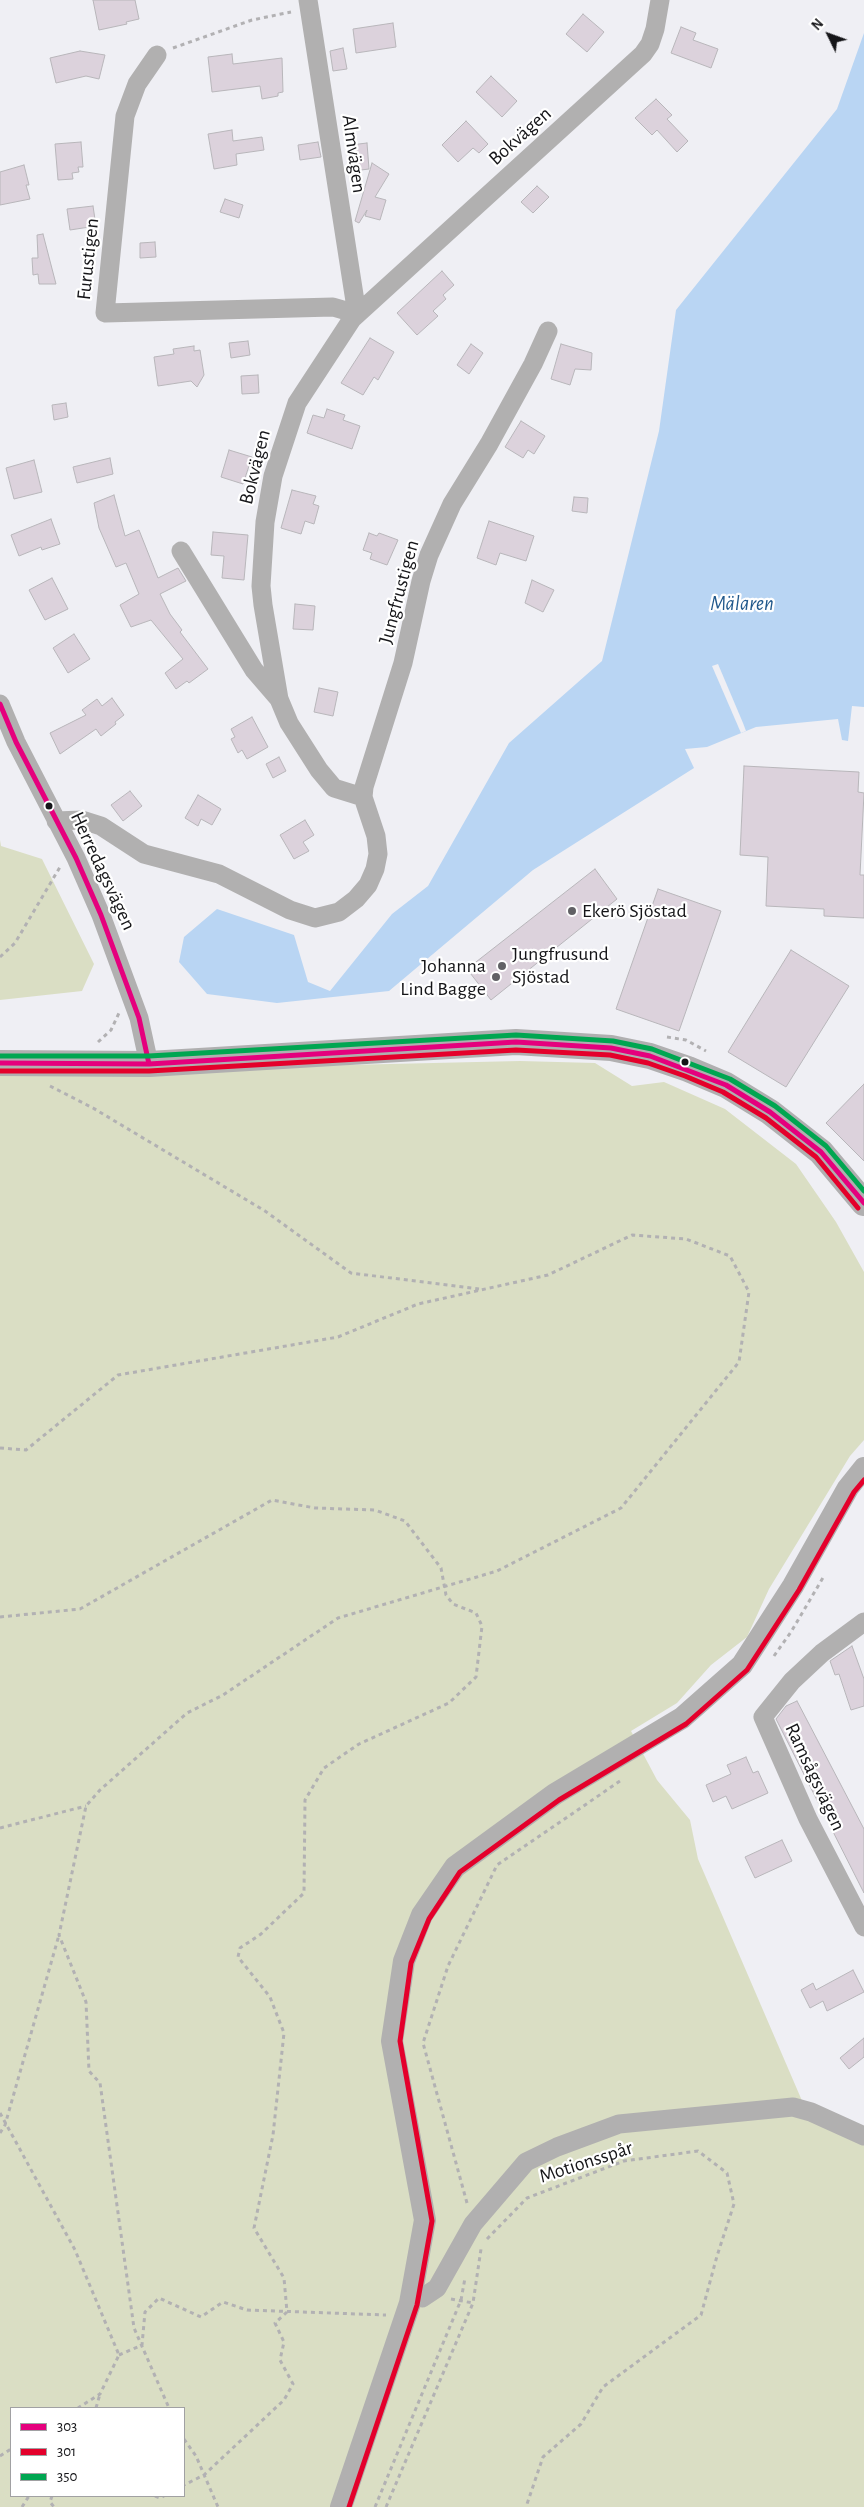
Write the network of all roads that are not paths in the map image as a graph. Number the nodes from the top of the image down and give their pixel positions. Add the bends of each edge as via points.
1 (660, 0) edge
2 (308, 4) edge
3 (157, 55) road end
4 (358, 314) junction
5 (548, 331) dead end
6 (182, 551) dead end
7 (279, 699) junction
8 (0, 704) edge
9 (363, 797) junction
10 (56, 821) junction
11 (0, 1063) edge
12 (149, 1064) junction
13 (864, 1203) edge
14 (864, 1468) edge
15 (863, 1625) edge
16 (864, 1927) edge
17 (864, 2136) edge
18 (411, 2299) junction
19 (341, 2507) edge

1 - 4 street, Bokvägen via 655,29 642,54
2 - 4 street, Almvägen
3 - 4 street, Furustigen via 137,84 125,116 105,313 333,307
4 - 7 street, Bokvägen via 336,340 297,403 273,476 265,522 261,586
5 - 9 street, Jungfrustigen via 435,540
6 - 7 street via 254,670
7 - 9 street, Bokvägen via 301,744 334,788
8 - 10 street, Herredagsvägen
9 - 10 street via 376,836 375,869 368,885 356,899 339,912 315,918 290,910 219,874 144,854 101,826 82,820
10 - 12 street, Herredagsvägen via 76,858 114,950 139,1018
11 - 12 main road
12 - 13 main road via 516,1042 612,1048 688,1069 726,1085 770,1112 820,1152
14 - 18 street via 848,1488 793,1586 742,1665 682,1718 555,1794 455,1867 422,1914 404,1961 392,2041 425,2220
15 - 16 street, Ramsågsvägen via 822,1653 792,1681 763,1717 808,1819
17 - 18 street via 793,2107 619,2124 526,2162 473,2224 437,2288 422,2298
18 - 19 street

